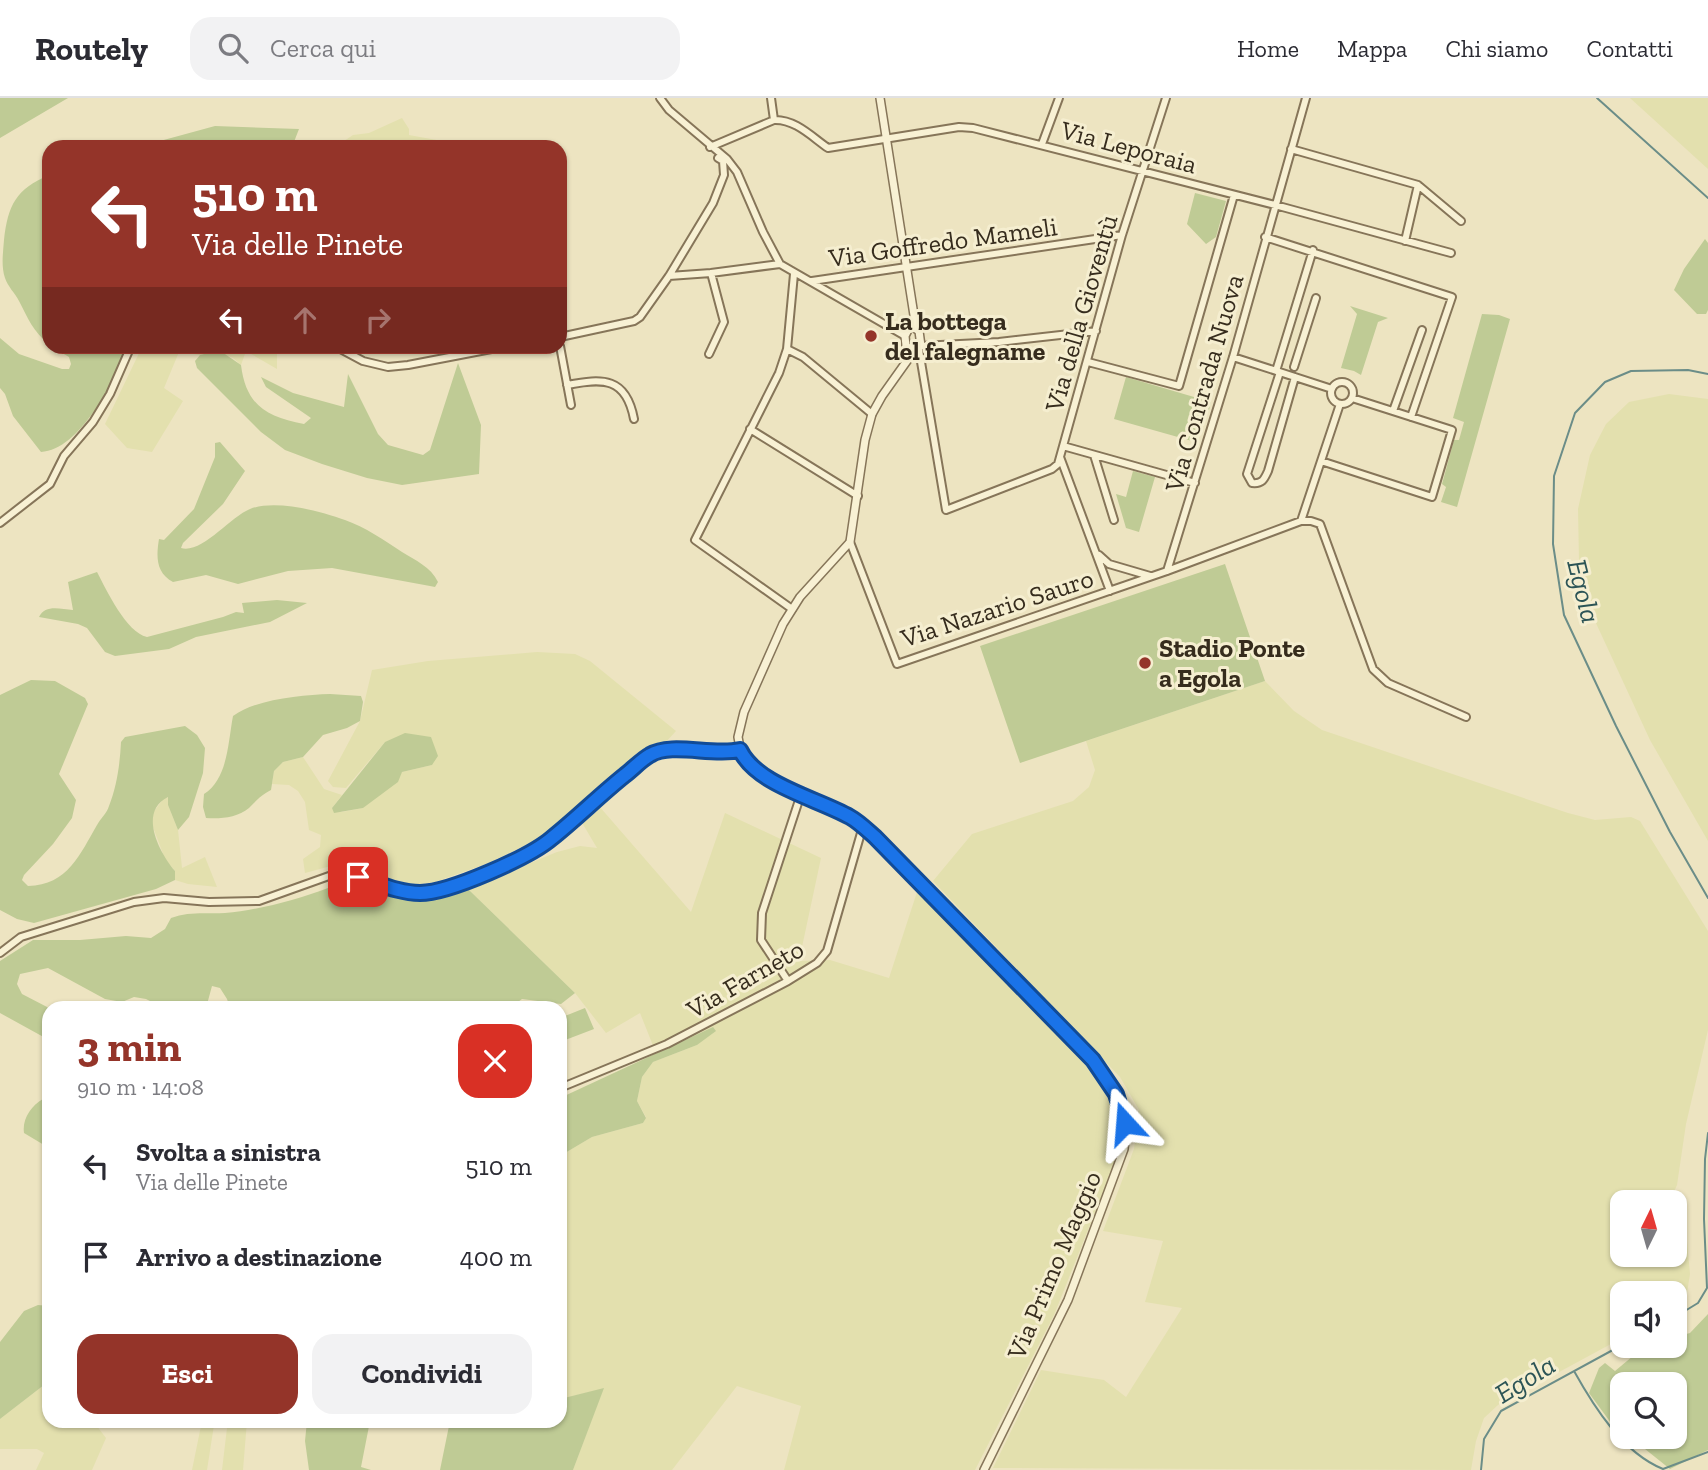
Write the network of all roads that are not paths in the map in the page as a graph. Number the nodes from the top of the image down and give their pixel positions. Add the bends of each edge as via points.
1 (660, 98) edge
2 (771, 98) edge
3 (880, 98) edge
4 (1059, 98) edge
5 (1166, 98) edge
6 (1306, 98) edge
7 (774, 120) junction
8 (694, 132) junction
9 (886, 139) junction
10 (1042, 144) junction
11 (710, 147) junction
12 (1291, 149) junction
13 (1141, 172) junction
14 (1419, 185) junction
15 (1234, 195) junction
16 (1275, 205) junction
17 (1461, 221) dead end
18 (1122, 235) junction
19 (1265, 237) junction
20 (1405, 241) junction
21 (1313, 250) junction
22 (1451, 253) dead end
23 (780, 264) junction
24 (907, 267) junction
25 (711, 274) junction
26 (794, 274) junction
27 (669, 276) junction
28 (812, 281) junction
29 (1316, 298) dead end
30 (1291, 322) junction
31 (1307, 327) junction
32 (913, 328) junction
33 (1422, 330) dead end
34 (1096, 331) junction
35 (567, 335) edge
36 (905, 336) junction
37 (787, 349) junction
38 (916, 349) junction
39 (128, 354) edge
40 (350, 354) edge
41 (465, 354) edge
42 (561, 354) edge
43 (709, 354) dead end
44 (1233, 357) junction
45 (1411, 361) junction
46 (1088, 362) junction
47 (1294, 367) dead end
48 (1428, 367) junction
49 (1278, 371) junction
50 (1295, 377) junction
51 (567, 386) junction
52 (1332, 389) junction
53 (1352, 398) junction
54 (1340, 404) junction
55 (571, 405) dead end
56 (1394, 411) junction
57 (872, 414) junction
58 (1411, 417) junction
59 (634, 419) dead end
60 (750, 429) junction
61 (1063, 446) junction
62 (1094, 455) junction
63 (1060, 457) junction
64 (1321, 461) junction
65 (1195, 483) junction
66 (859, 496) junction
67 (1114, 520) dead end
68 (1301, 521) junction
69 (0, 523) edge
70 (850, 542) junction
71 (1096, 552) junction
72 (1167, 571) junction
73 (1152, 576) junction
74 (1110, 591) junction
75 (792, 609) junction
76 (1466, 717) dead end
77 (740, 750) junction
78 (801, 794) junction
79 (863, 826) junction
80 (0, 953) edge
81 (788, 981) junction
82 (567, 1085) edge
83 (984, 1470) edge

1 - 8 street
2 - 7 street
3 - 9 street
4 - 10 street
5 - 13 street, Via della Gioventù
6 - 12 street
7 - 9 street, Via Leporaia via 792,122 828,148
7 - 11 street
8 - 11 street
8 - 27 street via 700,144 723,161 724,175 713,203
9 - 10 street, Via Leporaia via 959,127
9 - 24 street
10 - 13 street, Via Leporaia
11 - 23 street via 737,172
12 - 14 street
12 - 16 street
13 - 15 street, Via Leporaia
13 - 18 street, Via della Gioventù
14 - 17 street
14 - 20 street
15 - 16 street, Via Leporaia
15 - 46 street via 1179,386
16 - 19 street, Via Contrada Nuova
16 - 20 street, Via Leporaia
18 - 24 street, Via Goffredo Mameli
18 - 34 street, Via della Gioventù
19 - 21 street
19 - 44 street, Via Contrada Nuova
20 - 22 street, Via Leporaia
21 - 30 street
21 - 48 street via 1452,296
23 - 25 street
23 - 26 street
24 - 28 street, Via Goffredo Mameli
24 - 32 street
25 - 27 street
25 - 43 street via 724,322
26 - 28 street
26 - 37 street
27 - 35 street via 634,321
28 - 36 street
29 - 31 street
30 - 31 street
30 - 49 street
31 - 47 street
32 - 36 street
32 - 38 street via 919,331
33 - 45 street
34 - 38 street
34 - 46 street, Via della Gioventù
36 - 38 street via 906,346
37 - 57 street
37 - 60 street
38 - 57 street
38 - 63 street via 946,510 1052,469
39 - 69 street via 110,394 64,456 50,484
40 - 41 street via 388,367
42 - 51 street
44 - 49 street
44 - 65 street, Via Contrada Nuova
45 - 48 street
45 - 56 street
46 - 61 street, Via della Gioventù
48 - 58 street
49 - 50 street
49 - 50 street via 1247,474 1252,483 1264,480 1268,471
50 - 52 street
51 - 55 street
51 - 59 street via 608,381 629,400
52 - 53 street via 1338,383 1348,384
52 - 54 street via 1333,400
53 - 54 street
53 - 56 street
54 - 64 street
56 - 58 street
57 - 66 street
58 - 64 street via 1452,430 1432,497
60 - 66 street
60 - 75 street via 695,540
61 - 62 street
61 - 63 street, Via della Gioventù
62 - 65 street
62 - 67 street
63 - 71 street
64 - 68 street
65 - 72 street, Via Contrada Nuova
66 - 70 street
68 - 72 street, Via Nazario Sauro
68 - 76 street via 1320,524 1373,669 1388,683
70 - 74 street, Via Nazario Sauro via 897,664
70 - 75 street
71 - 73 street, Via Nazario Sauro via 1108,564
71 - 74 street
72 - 73 street, Via Nazario Sauro
73 - 74 street, Via Nazario Sauro
75 - 77 street via 744,712
77 - 78 street, Via Primo Maggio via 755,770
77 - 80 street via 667,749 649,755 550,840 514,861 440,889 410,893 343,875 259,901 164,898 134,902 22,937
78 - 79 street, Via Primo Maggio
78 - 81 street via 762,913 761,940
79 - 81 street, Via Farneto via 827,951
79 - 83 street, Via Primo Maggio via 1086,1052 1111,1085 1124,1113 1124,1149 1068,1300
81 - 82 street, Via Farneto via 667,1044

